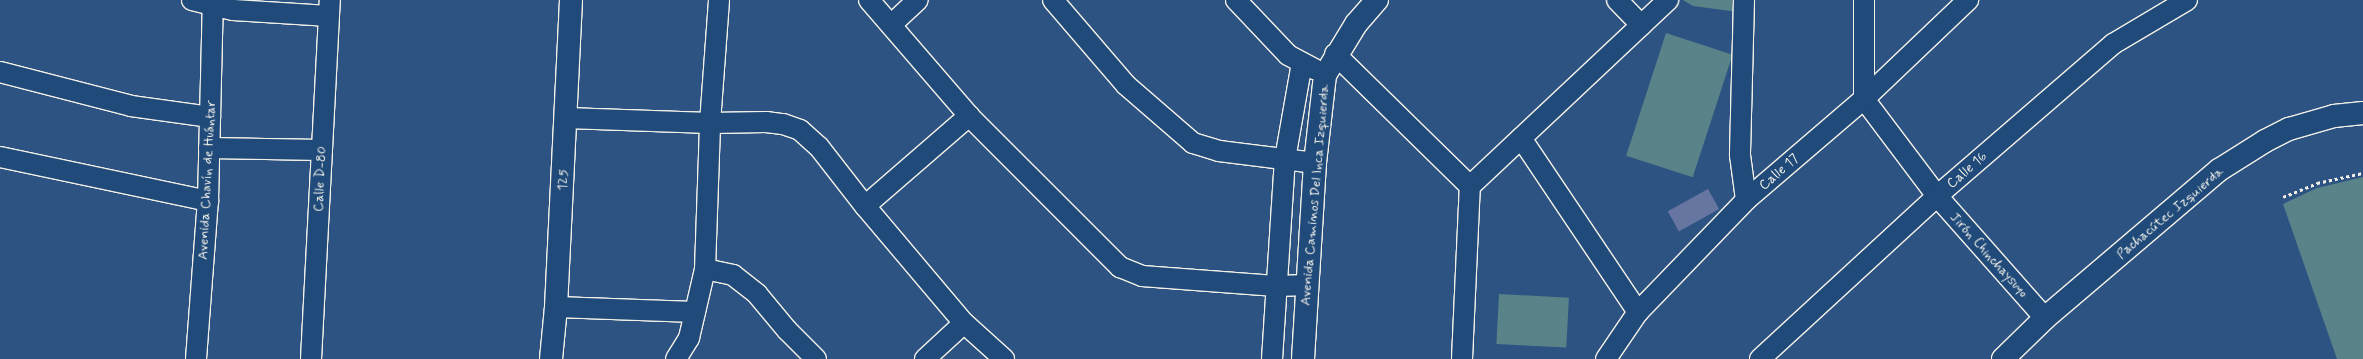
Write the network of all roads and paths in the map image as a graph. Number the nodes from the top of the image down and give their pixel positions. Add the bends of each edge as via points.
1 (192, 0) edge
2 (570, 0) edge
3 (719, 0) edge
4 (869, 0) edge
5 (918, 0) edge
6 (1236, 0) edge
7 (1377, 0) edge
8 (1617, 0) edge
9 (1668, 0) edge
10 (1744, 0) edge
11 (1864, 0) edge
12 (1968, 0) edge
13 (2187, 0) edge
14 (213, 2) edge
15 (1058, 2) edge
16 (330, 8) edge
17 (892, 24) junction
18 (1642, 25) junction
19 (1335, 54) junction
20 (1302, 63) junction
21 (0, 72) edge
22 (1325, 75) junction
23 (1864, 99) junction
24 (2363, 113) edge
25 (969, 116) junction
26 (210, 117) junction
27 (566, 118) junction
28 (710, 123) junction
29 (1521, 138) junction
30 (209, 148) junction
31 (322, 150) junction
32 (0, 157) edge
33 (1285, 159) junction
34 (1316, 163) junction
35 (2363, 173) edge
36 (1470, 186) junction
37 (1937, 196) junction
38 (2283, 197) dead end
39 (1746, 200) junction
40 (208, 201) junction
41 (865, 206) junction
42 (705, 269) junction
43 (1308, 285) junction
44 (1276, 286) junction
45 (556, 307) junction
46 (695, 312) junction
47 (1638, 312) junction
48 (2045, 318) junction
49 (964, 323) junction
50 (196, 359) edge
51 (311, 359) edge
52 (551, 359) edge
53 (676, 359) edge
54 (816, 359) edge
55 (925, 359) edge
56 (1004, 359) edge
57 (1272, 359) edge
58 (1303, 359) edge
59 (1462, 359) edge
60 (1606, 359) edge
61 (1760, 359) edge
62 (2003, 359) edge

1 - 14 street
2 - 27 street, 125
3 - 28 street
4 - 17 street
5 - 17 street
6 - 20 street via 1288,54
7 - 19 street, Avenida Caminos Del Inca Izquierda
8 - 18 street
9 - 18 street
10 - 39 street via 1740,154
11 - 23 street
12 - 23 street, Calle 17
13 - 37 street, Calle 16 via 2114,44
14 - 16 street via 234,10
14 - 26 street, Avenida Chavín de Huántar
15 - 33 street via 1126,85 1193,143 1219,151
16 - 31 street, Calle D-80
17 - 25 street
18 - 29 street
19 - 22 street, Avenida Caminos Del Inca Izquierda
19 - 36 street
20 - 22 street
20 - 33 street
21 - 26 street via 131,106
22 - 34 street, Avenida Caminos Del Inca Izquierda
23 - 37 street, Jirón Chinchaysuyo
23 - 39 street, Calle 17
24 - 48 street, Pachacútec Izquierda via 2314,121 2265,140 2219,170
25 - 41 street
25 - 44 street via 1120,267 1142,276
26 - 30 street, Avenida Chavín de Huántar
27 - 28 street
27 - 45 street, 125
28 - 41 street via 766,122 800,130 819,147
28 - 42 street
29 - 36 street
29 - 47 street
30 - 31 street
30 - 40 street, Avenida Chavín de Huántar
31 - 51 street, Calle D-80
32 - 40 street
33 - 34 street
33 - 44 street
34 - 43 street, Avenida Caminos Del Inca Izquierda
35 - 38 path via 2317,183
36 - 59 street
37 - 48 street, Jirón Chinchaysuyo
37 - 61 street, Calle 16
39 - 47 street, Calle 17
40 - 50 street, Avenida Chavín de Huántar
41 - 49 street
42 - 46 street
42 - 54 street via 733,275 757,294
43 - 44 street
43 - 58 street, Avenida Caminos Del Inca Izquierda
44 - 57 street
45 - 46 street
45 - 52 street, 125
46 - 53 street via 689,338
47 - 60 street, Calle 17
48 - 62 street, Pachacútec Izquierda
49 - 55 street
49 - 56 street

